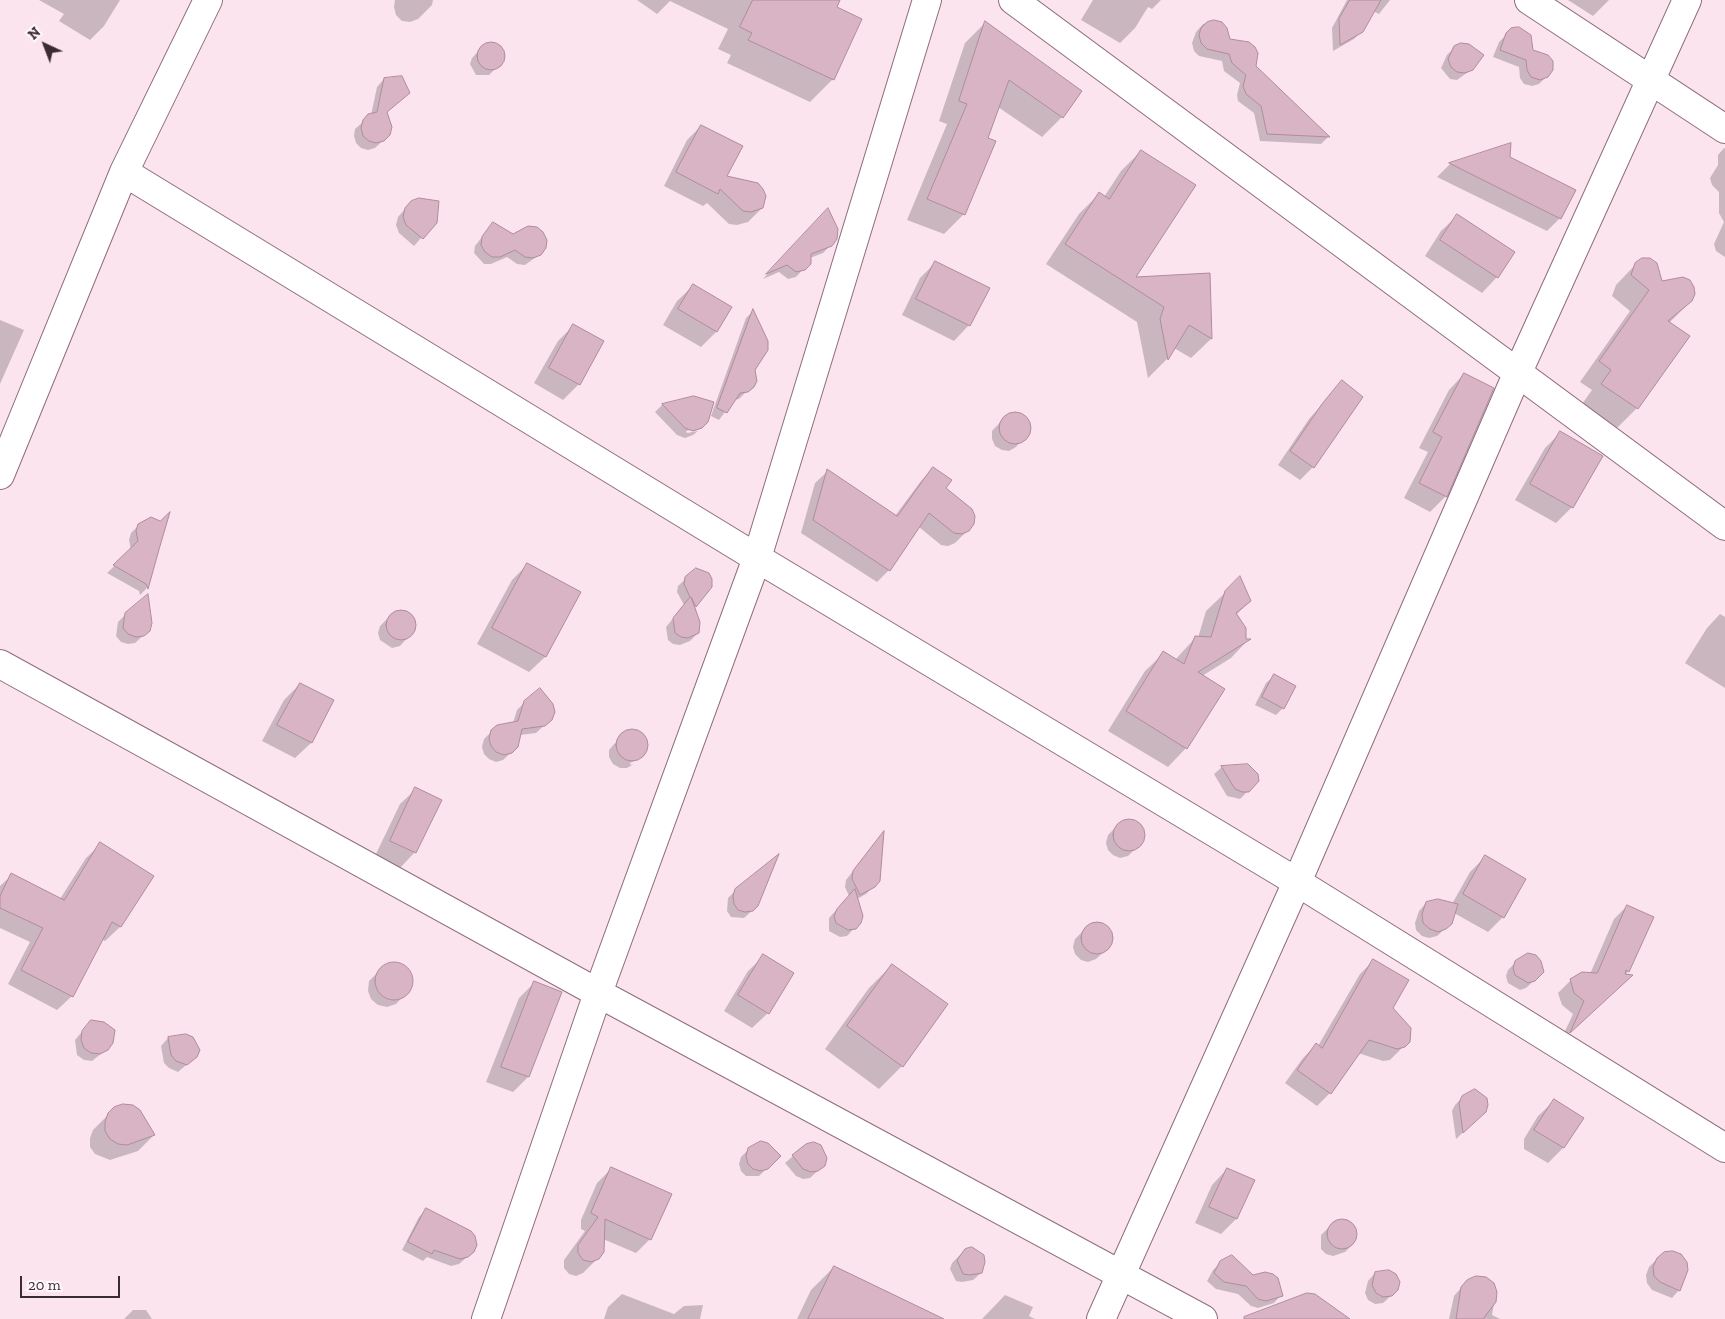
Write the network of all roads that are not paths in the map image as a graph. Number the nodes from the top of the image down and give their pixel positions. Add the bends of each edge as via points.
1 (208, 0) edge
2 (927, 0) edge
3 (1013, 0) edge
4 (1529, 0) edge
5 (1687, 0) edge
6 (1651, 79) junction
7 (1725, 129) edge
8 (124, 172) junction
9 (1518, 372) junction
10 (0, 475) edge
11 (1725, 526) edge
12 (757, 558) junction
13 (0, 664) edge
14 (1297, 882) junction
15 (598, 992) junction
16 (1725, 1148) edge
17 (1120, 1273) junction
18 (486, 1319) edge
19 (1101, 1319) edge
20 (1203, 1319) edge

1 - 8 street
2 - 12 street
3 - 9 street
4 - 6 street
5 - 6 street
6 - 7 street
6 - 9 street
8 - 10 street
8 - 12 street
9 - 11 street
9 - 14 street
12 - 14 street
12 - 15 street
13 - 15 street
14 - 16 street
14 - 17 street
15 - 17 street
15 - 18 street
17 - 19 street
17 - 20 street

